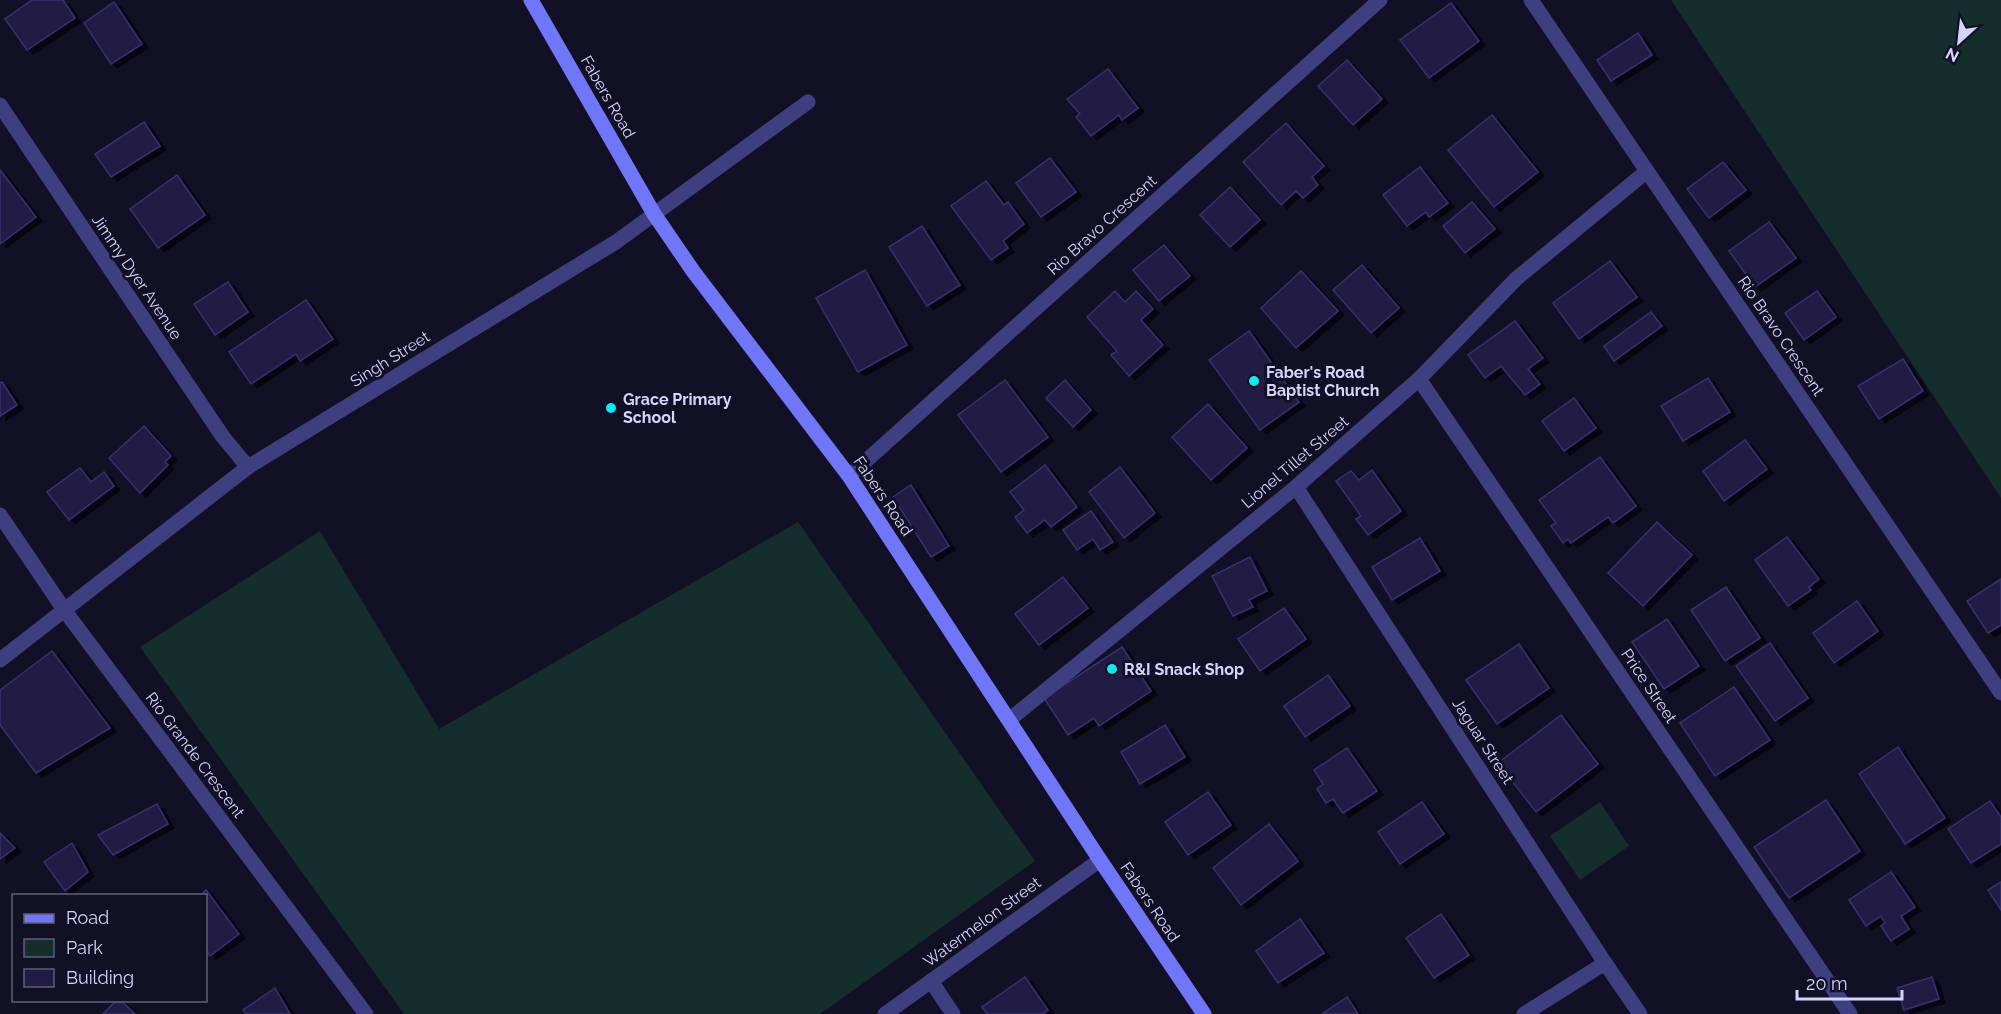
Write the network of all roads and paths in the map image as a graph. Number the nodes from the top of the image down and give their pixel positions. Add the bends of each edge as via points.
1 (531, 0) edge
2 (1380, 0) edge
3 (1531, 0) edge
4 (808, 102) dead end
5 (0, 105) edge
6 (1647, 171) junction
7 (654, 214) junction
8 (1419, 379) junction
9 (248, 467) junction
10 (849, 476) junction
11 (1296, 487) junction
12 (0, 515) edge
13 (65, 611) junction
14 (0, 660) edge
15 (2001, 693) edge
16 (1009, 720) junction
17 (1100, 860) junction
18 (1605, 963) junction
19 (931, 981) junction
20 (366, 1014) edge
21 (885, 1014) edge
22 (952, 1014) edge
23 (1204, 1014) edge
24 (1524, 1014) edge
25 (1640, 1014) edge
26 (1850, 1014) edge

1 - 7 main road, Fabers Road
2 - 10 street, Rio Bravo Crescent
3 - 6 street, Rio Bravo Crescent
4 - 7 street, Singh Street
5 - 9 street, Jimmy Dyer Avenue via 222,437
6 - 8 street, Lionel Tillet Street via 1516,279
6 - 15 street, Rio Bravo Crescent
7 - 9 street, Singh Street via 616,242
7 - 10 main road, Fabers Road
8 - 11 street, Lionel Tillet Street
8 - 26 street, Price Street
9 - 13 street, Singh Street
10 - 16 main road, Fabers Road
11 - 16 street, Lionel Tillet Street
11 - 18 street, Jaguar Street
12 - 13 street, Rio Grande Crescent
13 - 14 street, Singh Street
13 - 20 street, Rio Grande Crescent
16 - 17 main road, Fabers Road
17 - 19 street, Watermelon Street
17 - 23 main road, Fabers Road
18 - 24 street
18 - 25 street, Jaguar Street
19 - 21 street, Watermelon Street
19 - 22 street

